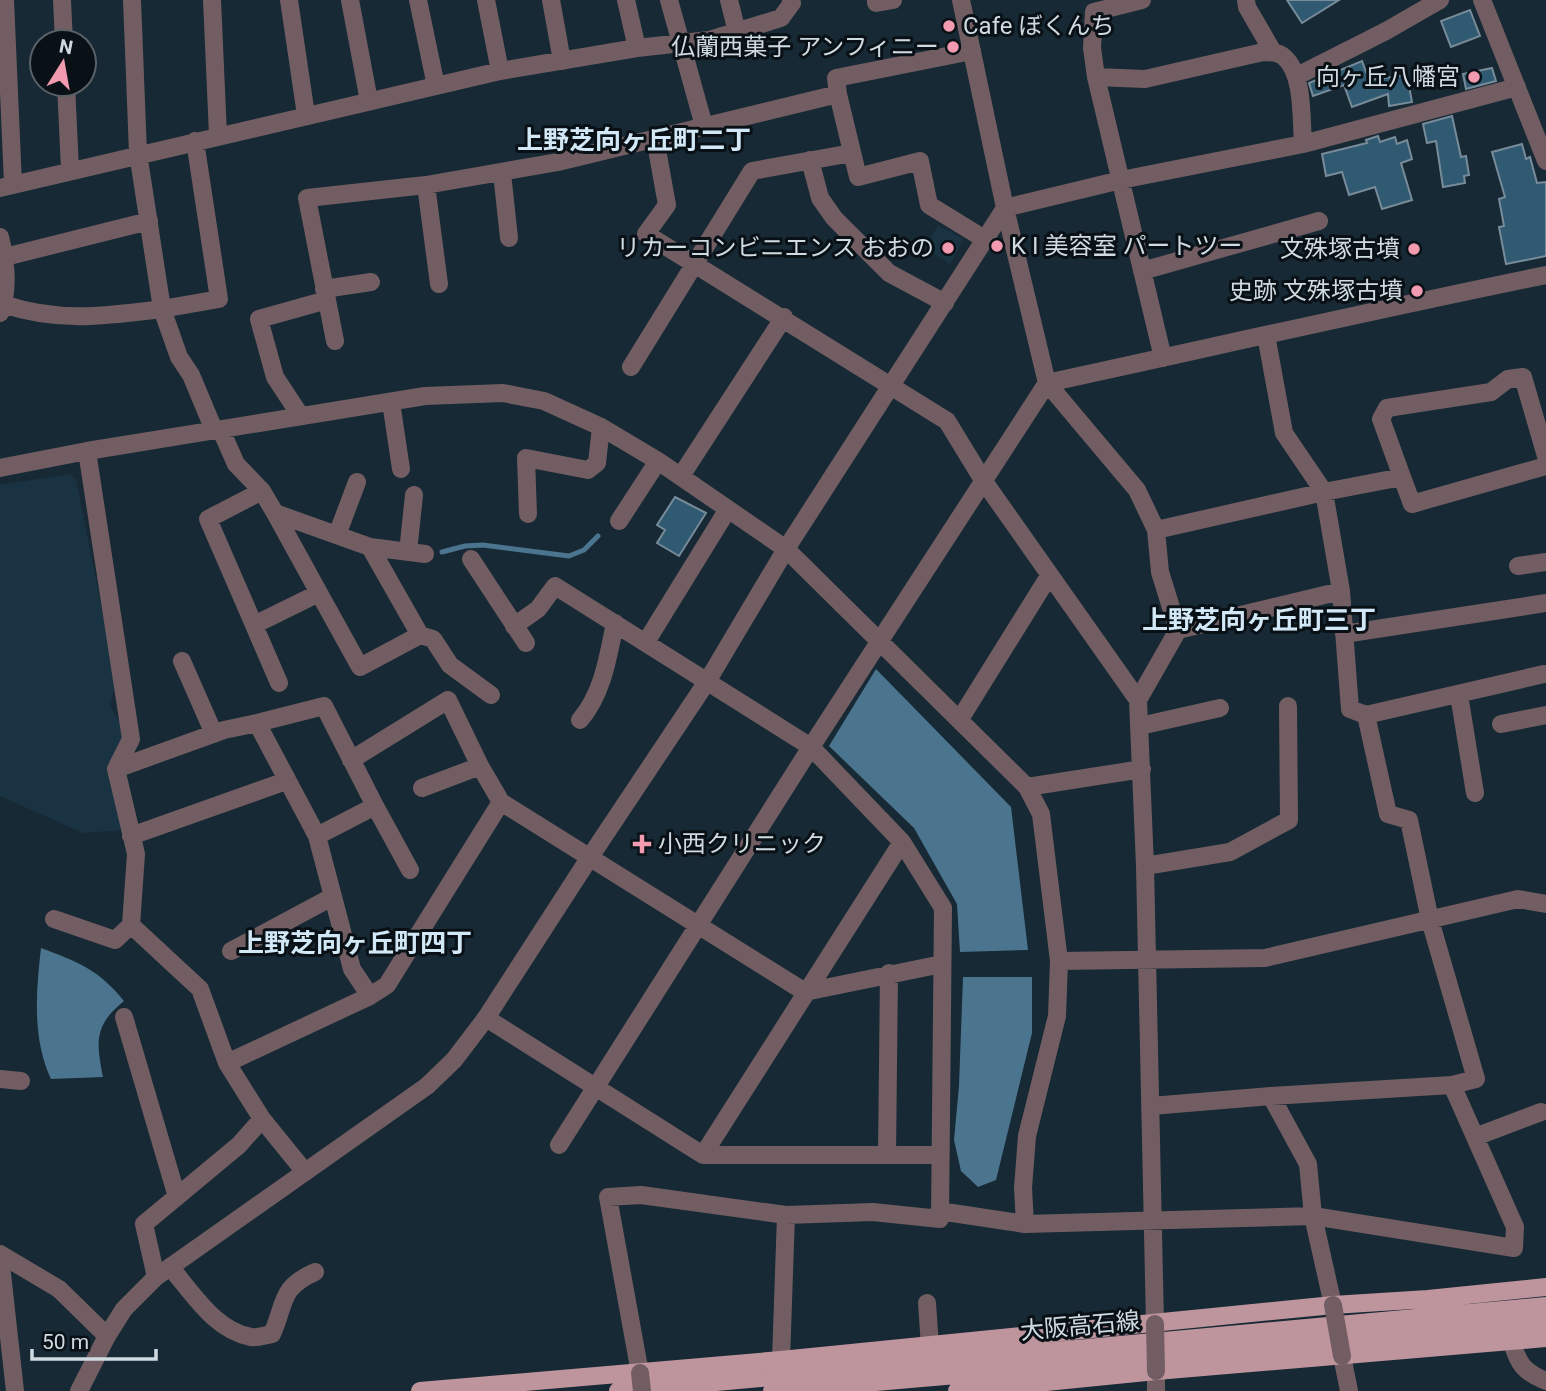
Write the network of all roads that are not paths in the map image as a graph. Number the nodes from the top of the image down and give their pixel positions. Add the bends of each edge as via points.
1 (5, 0) edge
2 (62, 0) edge
3 (132, 0) edge
4 (212, 0) edge
5 (289, 0) edge
6 (350, 0) edge
7 (418, 0) edge
8 (486, 0) edge
9 (551, 0) edge
10 (626, 0) edge
11 (669, 0) edge
12 (729, 0) edge
13 (791, 0) edge
14 (876, 0) edge
15 (893, 0) edge
16 (961, 0) edge
17 (1142, 0) edge
18 (1246, 0) edge
19 (1440, 0) edge
20 (1482, 0) edge
21 (63, 28) edge
22 (737, 32) junction
23 (679, 43) junction
24 (637, 48) junction
25 (972, 51) junction
26 (1273, 52) junction
27 (562, 61) junction
28 (499, 71) junction
29 (1297, 76) junction
30 (1096, 77) junction
31 (436, 86) junction
32 (1517, 87) junction
33 (838, 94) junction
34 (67, 98) edge
35 (369, 101) junction
36 (306, 115) junction
37 (704, 126) junction
38 (218, 135) junction
39 (655, 138) junction
40 (195, 141) junction
41 (1303, 144) junction
42 (1544, 151) edge
43 (138, 153) junction
44 (852, 153) junction
45 (810, 160) junction
46 (70, 170) junction
47 (502, 173) junction
48 (1121, 180) junction
49 (426, 184) junction
50 (7, 186) edge
51 (1005, 208) junction
52 (149, 221) junction
53 (1320, 222) dead end
54 (0, 237) edge
55 (509, 238) dead end
56 (986, 240) junction
57 (5, 257) junction
58 (694, 263) junction
59 (1142, 271) junction
60 (1546, 275) edge
61 (371, 282) dead end
62 (439, 284) dead end
63 (2, 285) edge
64 (326, 294) junction
65 (945, 303) junction
66 (2, 309) edge
67 (162, 309) junction
68 (784, 317) junction
69 (1266, 335) junction
70 (335, 341) dead end
71 (1163, 358) junction
72 (631, 367) dead end
73 (1047, 383) junction
74 (890, 387) junction
75 (391, 402) junction
76 (300, 415) junction
77 (601, 427) junction
78 (218, 430) junction
79 (87, 451) junction
80 (1546, 456) edge
81 (658, 461) junction
82 (1546, 466) edge
83 (0, 468) edge
84 (401, 469) dead end
85 (681, 476) junction
86 (1402, 477) junction
87 (983, 480) junction
88 (357, 482) dead end
89 (262, 491) junction
90 (1324, 492) junction
91 (414, 495) dead end
92 (728, 509) junction
93 (275, 513) junction
94 (528, 514) dead end
95 (619, 521) dead end
96 (1156, 530) junction
97 (337, 535) junction
98 (370, 547) junction
99 (786, 549) junction
100 (471, 559) dead end
101 (1546, 562) edge
102 (1518, 566) dead end
103 (1049, 576) junction
104 (1341, 591) junction
105 (319, 593) junction
106 (1546, 603) edge
107 (615, 623) junction
108 (254, 625) junction
109 (514, 626) junction
110 (1178, 630) junction
111 (1344, 634) junction
112 (420, 635) junction
113 (880, 640) junction
114 (646, 642) junction
115 (526, 643) dead end
116 (182, 660) dead end
117 (1544, 674) edge
118 (708, 680) junction
119 (471, 681) junction
120 (279, 683) dead end
121 (491, 695) dead end
122 (1458, 695) junction
123 (448, 700) junction
124 (1138, 700) junction
125 (1288, 706) dead end
126 (1220, 708) dead end
127 (1366, 715) junction
128 (1546, 715) edge
129 (960, 719) junction
130 (580, 720) dead end
131 (257, 723) junction
132 (1501, 724) dead end
133 (1140, 726) junction
134 (214, 734) junction
135 (811, 747) junction
136 (351, 760) junction
137 (480, 766) junction
138 (116, 769) junction
139 (1142, 769) junction
140 (286, 781) junction
141 (1027, 787) junction
142 (422, 788) dead end
143 (1475, 793) dead end
144 (501, 802) junction
145 (375, 806) junction
146 (131, 836) junction
147 (317, 836) junction
148 (902, 842) junction
149 (590, 857) junction
150 (1145, 866) junction
151 (410, 870) dead end
152 (332, 897) junction
153 (1546, 904) edge
154 (54, 919) dead end
155 (1430, 920) junction
156 (131, 925) junction
157 (698, 926) junction
158 (231, 951) dead end
159 (1148, 959) junction
160 (1059, 961) junction
161 (942, 964) junction
162 (889, 973) junction
163 (805, 992) junction
164 (370, 996) junction
165 (124, 1017) dead end
166 (486, 1018) junction
167 (227, 1063) junction
168 (0, 1079) edge
169 (21, 1081) dead end
170 (597, 1086) junction
171 (1452, 1086) junction
172 (1271, 1096) junction
173 (1151, 1106) junction
174 (1541, 1112) dead end
175 (262, 1119) junction
176 (1475, 1137) junction
177 (559, 1145) dead end
178 (703, 1154) junction
179 (887, 1155) junction
180 (939, 1155) junction
181 (305, 1172) junction
182 (177, 1197) junction
183 (786, 1215) junction
184 (940, 1215) junction
185 (1313, 1216) junction
186 (1154, 1222) junction
187 (1025, 1224) junction
188 (0, 1255) edge
189 (163, 1272) junction
190 (315, 1272) dead end
191 (1546, 1287) edge
192 (927, 1303) dead end
193 (1333, 1305) junction
194 (1546, 1306) edge
195 (1155, 1324) junction
196 (1546, 1324) edge
197 (107, 1336) junction
198 (1546, 1338) edge
199 (1512, 1342) junction
200 (930, 1346) junction
201 (1342, 1356) junction
202 (781, 1360) junction
203 (1156, 1371) junction
204 (1546, 1381) edge
205 (641, 1382) edge
206 (15, 1391) edge
207 (79, 1391) edge
208 (419, 1391) edge
209 (618, 1391) edge
210 (772, 1391) edge
211 (957, 1391) edge
212 (1156, 1391) edge
213 (1349, 1391) edge

1 - 50 street
2 - 21 street
3 - 43 street
4 - 38 street
5 - 36 street
6 - 35 street
7 - 31 street
8 - 28 street
9 - 27 street
10 - 24 street
11 - 23 street
12 - 22 street
13 - 22 street via 781,18
14 - 15 street
16 - 25 street
17 - 30 street via 1094,12
18 - 26 street
19 - 29 street
20 - 32 street
22 - 23 street
23 - 24 street
23 - 37 street
24 - 27 street
25 - 33 street via 836,78
25 - 51 street
26 - 29 street via 1284,56
26 - 30 street via 1145,79
27 - 28 street
28 - 31 street
29 - 41 street
30 - 48 street
31 - 35 street
32 - 41 street
32 - 42 street
33 - 37 street
33 - 44 street
34 - 46 street
35 - 36 street
36 - 38 street
37 - 39 street
38 - 40 street
39 - 47 street
39 - 58 street via 667,205 646,234
40 - 43 street
40 - 67 street via 219,299
41 - 48 street
43 - 46 street
43 - 52 street
44 - 45 street
44 - 56 street via 858,177 920,161 929,205
45 - 58 street via 752,171
45 - 65 street via 820,198 834,218 889,273
46 - 50 street
47 - 49 street
47 - 55 street
48 - 51 street
48 - 59 street
49 - 62 street
49 - 64 street via 307,198
51 - 56 street
51 - 73 street
52 - 57 street
52 - 67 street
53 - 59 street
54 - 57 street
56 - 65 street
57 - 63 street
58 - 68 street
58 - 72 street
59 - 71 street
60 - 69 street
61 - 64 street
63 - 66 street
64 - 70 street
64 - 76 street via 259,319 275,377
65 - 74 street
66 - 67 street via 93,318
67 - 78 street via 179,357
68 - 74 street
68 - 85 street
69 - 71 street
69 - 90 street via 1284,433
71 - 73 street
73 - 87 street
73 - 96 street via 1137,491
74 - 87 street via 947,421
74 - 99 street
75 - 76 street
75 - 77 street via 503,393 544,401
75 - 84 street
76 - 78 street
77 - 81 street
77 - 94 street via 597,463 588,470 526,458
78 - 79 street
78 - 89 street via 236,464
79 - 83 street
79 - 138 street via 131,739
80 - 86 street via 1523,377 1508,379 1492,393 1387,408 1381,419
81 - 85 street
81 - 95 street
82 - 86 street via 1412,504
85 - 92 street
86 - 90 street
87 - 103 street
87 - 113 street
88 - 97 street
89 - 93 street
89 - 108 street via 208,519
90 - 96 street
90 - 104 street
91 - 98 street via 417,553
92 - 99 street
92 - 114 street
93 - 97 street
93 - 105 street
96 - 110 street via 1160,572
97 - 98 street
98 - 112 street
99 - 113 street
99 - 118 street
100 - 109 street
101 - 102 street
103 - 124 street
103 - 129 street
104 - 110 street
104 - 111 street
105 - 108 street
105 - 112 street via 360,667
106 - 111 street
107 - 109 street via 555,586 538,609
107 - 114 street
107 - 130 street via 604,675
108 - 120 street
109 - 115 street
110 - 124 street
111 - 127 street via 1350,709
112 - 119 street via 433,639 450,665
113 - 129 street
113 - 135 street
114 - 118 street
116 - 134 street
117 - 122 street
118 - 135 street
118 - 149 street
119 - 121 street
119 - 123 street
122 - 127 street
122 - 143 street
123 - 136 street
123 - 137 street
124 - 133 street
125 - 150 street via 1289,820 1230,852
126 - 133 street
127 - 155 street via 1388,814 1409,820
128 - 132 street
129 - 141 street
131 - 134 street
131 - 136 street via 324,706
131 - 140 street
133 - 139 street
134 - 138 street
135 - 148 street
135 - 157 street
136 - 145 street
137 - 142 street
137 - 144 street
138 - 146 street
139 - 141 street
139 - 150 street
140 - 146 street
140 - 147 street
141 - 160 street via 1041,814
144 - 149 street
144 - 164 street via 387,985
145 - 147 street
145 - 151 street
146 - 156 street via 136,854
147 - 152 street
148 - 161 street via 943,908
148 - 163 street
149 - 157 street
149 - 166 street
150 - 159 street
152 - 158 street
152 - 164 street via 352,969
153 - 155 street via 1518,899
154 - 156 street via 115,940
155 - 159 street via 1265,958
155 - 171 street via 1476,1079
156 - 167 street via 200,989
157 - 163 street
157 - 170 street
159 - 160 street
159 - 173 street
160 - 187 street via 1057,1016 1027,1136
161 - 162 street
161 - 180 street
162 - 163 street
162 - 179 street
163 - 178 street
164 - 167 street
165 - 182 street
166 - 170 street
166 - 181 street via 427,1086
167 - 175 street
168 - 169 street
170 - 177 street
170 - 178 street
171 - 172 street
171 - 176 street
172 - 173 street
172 - 185 street via 1308,1164
173 - 186 street
174 - 176 street
175 - 181 street
175 - 182 street via 239,1146
176 - 185 street via 1515,1227 1514,1248
178 - 179 street
179 - 180 street
180 - 184 street
181 - 189 street
182 - 189 street via 144,1224
183 - 184 street
183 - 202 street
183 - 205 street via 641,1195 608,1197
184 - 187 street
185 - 186 street
185 - 193 street
186 - 187 street
186 - 195 street
188 - 197 street via 59,1289
188 - 206 street
189 - 190 street via 216,1320 234,1333 254,1338 272,1334 293,1284
189 - 197 street via 124,1309
191 - 193 main road
192 - 200 street
193 - 195 main road
193 - 201 street, bridge
194 - 209 main road, 大阪高石線
195 - 200 main road
195 - 203 street, bridge
196 - 210 main road, 大阪高石線
197 - 207 street
198 - 199 main road
199 - 201 main road
199 - 204 street via 1518,1362
200 - 202 main road
201 - 203 main road
201 - 213 street
202 - 205 main road
203 - 211 main road
203 - 212 street
205 - 208 main road via 594,1375

